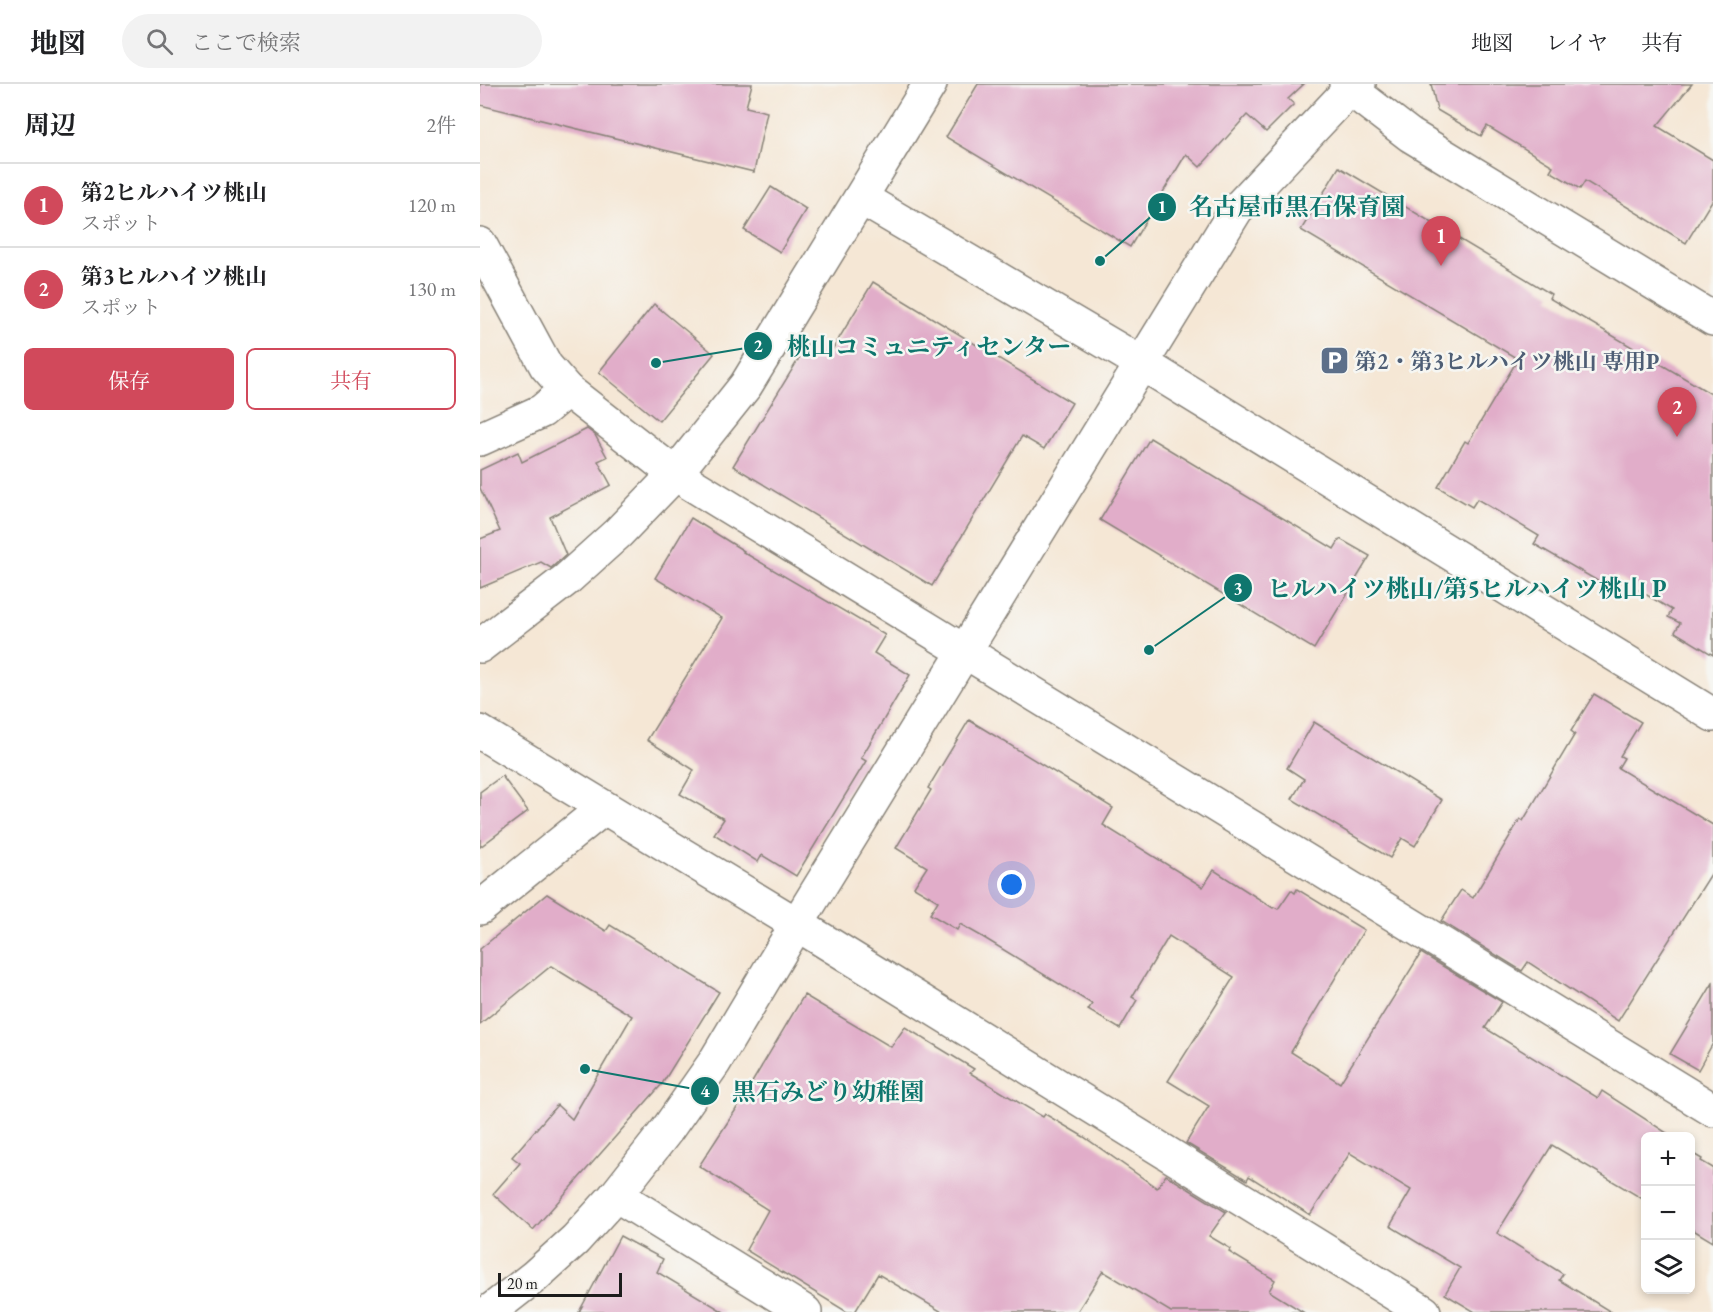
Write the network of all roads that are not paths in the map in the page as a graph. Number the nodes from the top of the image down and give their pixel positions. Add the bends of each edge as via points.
1 (930, 84) edge
2 (1352, 86) edge
3 (861, 198) junction
4 (480, 244) edge
5 (1713, 319) edge
6 (1143, 364) junction
7 (567, 390) junction
8 (480, 439) edge
9 (675, 474) junction
10 (480, 646) edge
11 (964, 651) junction
12 (1713, 716) edge
13 (480, 732) edge
14 (604, 807) junction
15 (480, 908) edge
16 (797, 924) junction
17 (1713, 1110) edge
18 (616, 1195) junction
19 (489, 1312) edge
20 (805, 1312) edge
21 (1424, 1312) edge

1 - 3 street
2 - 5 street via 1410,135
2 - 6 street via 1236,210
3 - 6 street
3 - 9 street via 746,384
4 - 7 street via 546,366
6 - 11 street
6 - 12 street
7 - 8 street via 542,411
7 - 9 street
9 - 10 street via 567,579
9 - 11 street
11 - 16 street
11 - 17 street
13 - 14 street
14 - 15 street
14 - 16 street
16 - 18 street via 714,1063
16 - 21 street
18 - 19 street via 575,1240
18 - 20 street

